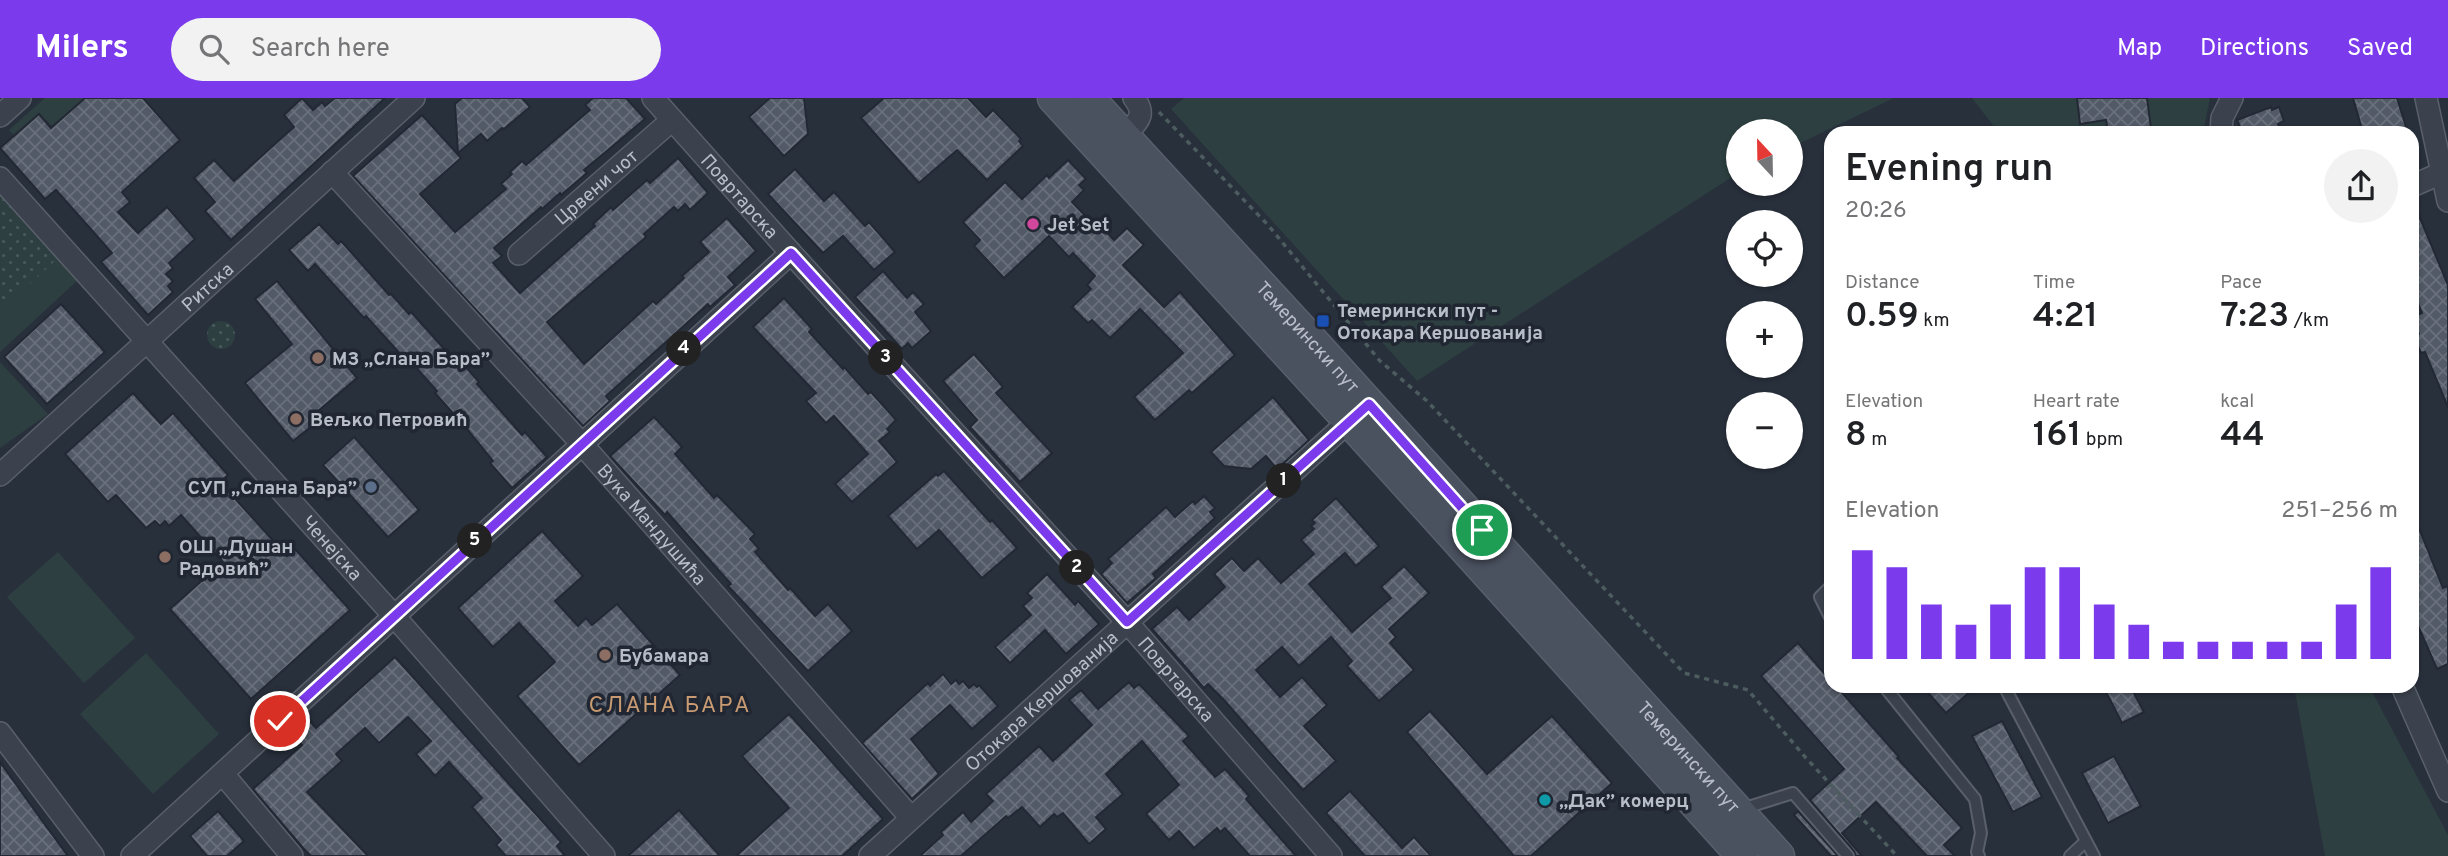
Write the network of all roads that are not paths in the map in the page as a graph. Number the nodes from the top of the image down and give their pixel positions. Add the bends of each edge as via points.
1 (20, 98) edge
2 (414, 98) edge
3 (653, 98) edge
4 (1053, 98) edge
5 (1089, 98) edge
6 (1134, 98) edge
7 (2232, 98) edge
8 (2426, 98) edge
9 (0, 116) edge
10 (672, 120) junction
11 (2221, 126) edge
12 (1124, 136) junction
13 (332, 172) junction
14 (2445, 172) edge
15 (0, 178) edge
16 (2419, 183) edge
17 (2448, 201) edge
18 (791, 253) junction
19 (519, 254) dead end
20 (146, 341) junction
21 (1359, 413) junction
22 (581, 443) junction
23 (0, 475) edge
24 (394, 616) junction
25 (1127, 622) junction
26 (1890, 693) edge
27 (2008, 693) edge
28 (2405, 693) edge
29 (0, 733) edge
30 (223, 774) junction
31 (2448, 791) edge
32 (1736, 810) junction
33 (911, 818) junction
34 (2086, 841) junction
35 (93, 856) edge
36 (132, 856) edge
37 (292, 856) edge
38 (604, 856) edge
39 (870, 856) edge
40 (1331, 856) edge
41 (1742, 856) edge
42 (1779, 856) edge
43 (1848, 856) edge
44 (1979, 856) edge
45 (2070, 856) edge
46 (2094, 856) edge

1 - 9 street
2 - 13 street, Ритска
3 - 10 street, Повртарска
4 - 21 main road, Темерински пут
5 - 12 main road, Темерински пут
6 - 12 street via 1140,117
7 - 11 street
8 - 14 street
10 - 18 street, Повртарска
10 - 19 street, Црвени чот
12 - 21 main road, Темерински пут
13 - 20 street, Ритска
13 - 22 street, Вука Мандушића
14 - 16 street
14 - 17 street
15 - 20 street, Ченејска
18 - 22 street
18 - 25 street, Повртарска
20 - 23 street, Ритска
20 - 24 street, Ченејска
21 - 25 street, Отокара Кершованија
21 - 32 main road, Темерински пут
21 - 41 main road, Темерински пут
22 - 24 street
22 - 33 street, Вука Мандушића
24 - 30 street
24 - 38 street, Ченејска
25 - 33 street, Отокара Кершованија
25 - 40 street, Повртарска
26 - 44 lane via 1975,799 1981,833
27 - 34 lane
28 - 31 street
29 - 35 street
30 - 36 street
30 - 37 street
32 - 42 main road, Темерински пут
32 - 43 lane via 1793,793
33 - 39 street, Отокара Кершованија
34 - 45 lane
34 - 46 lane

